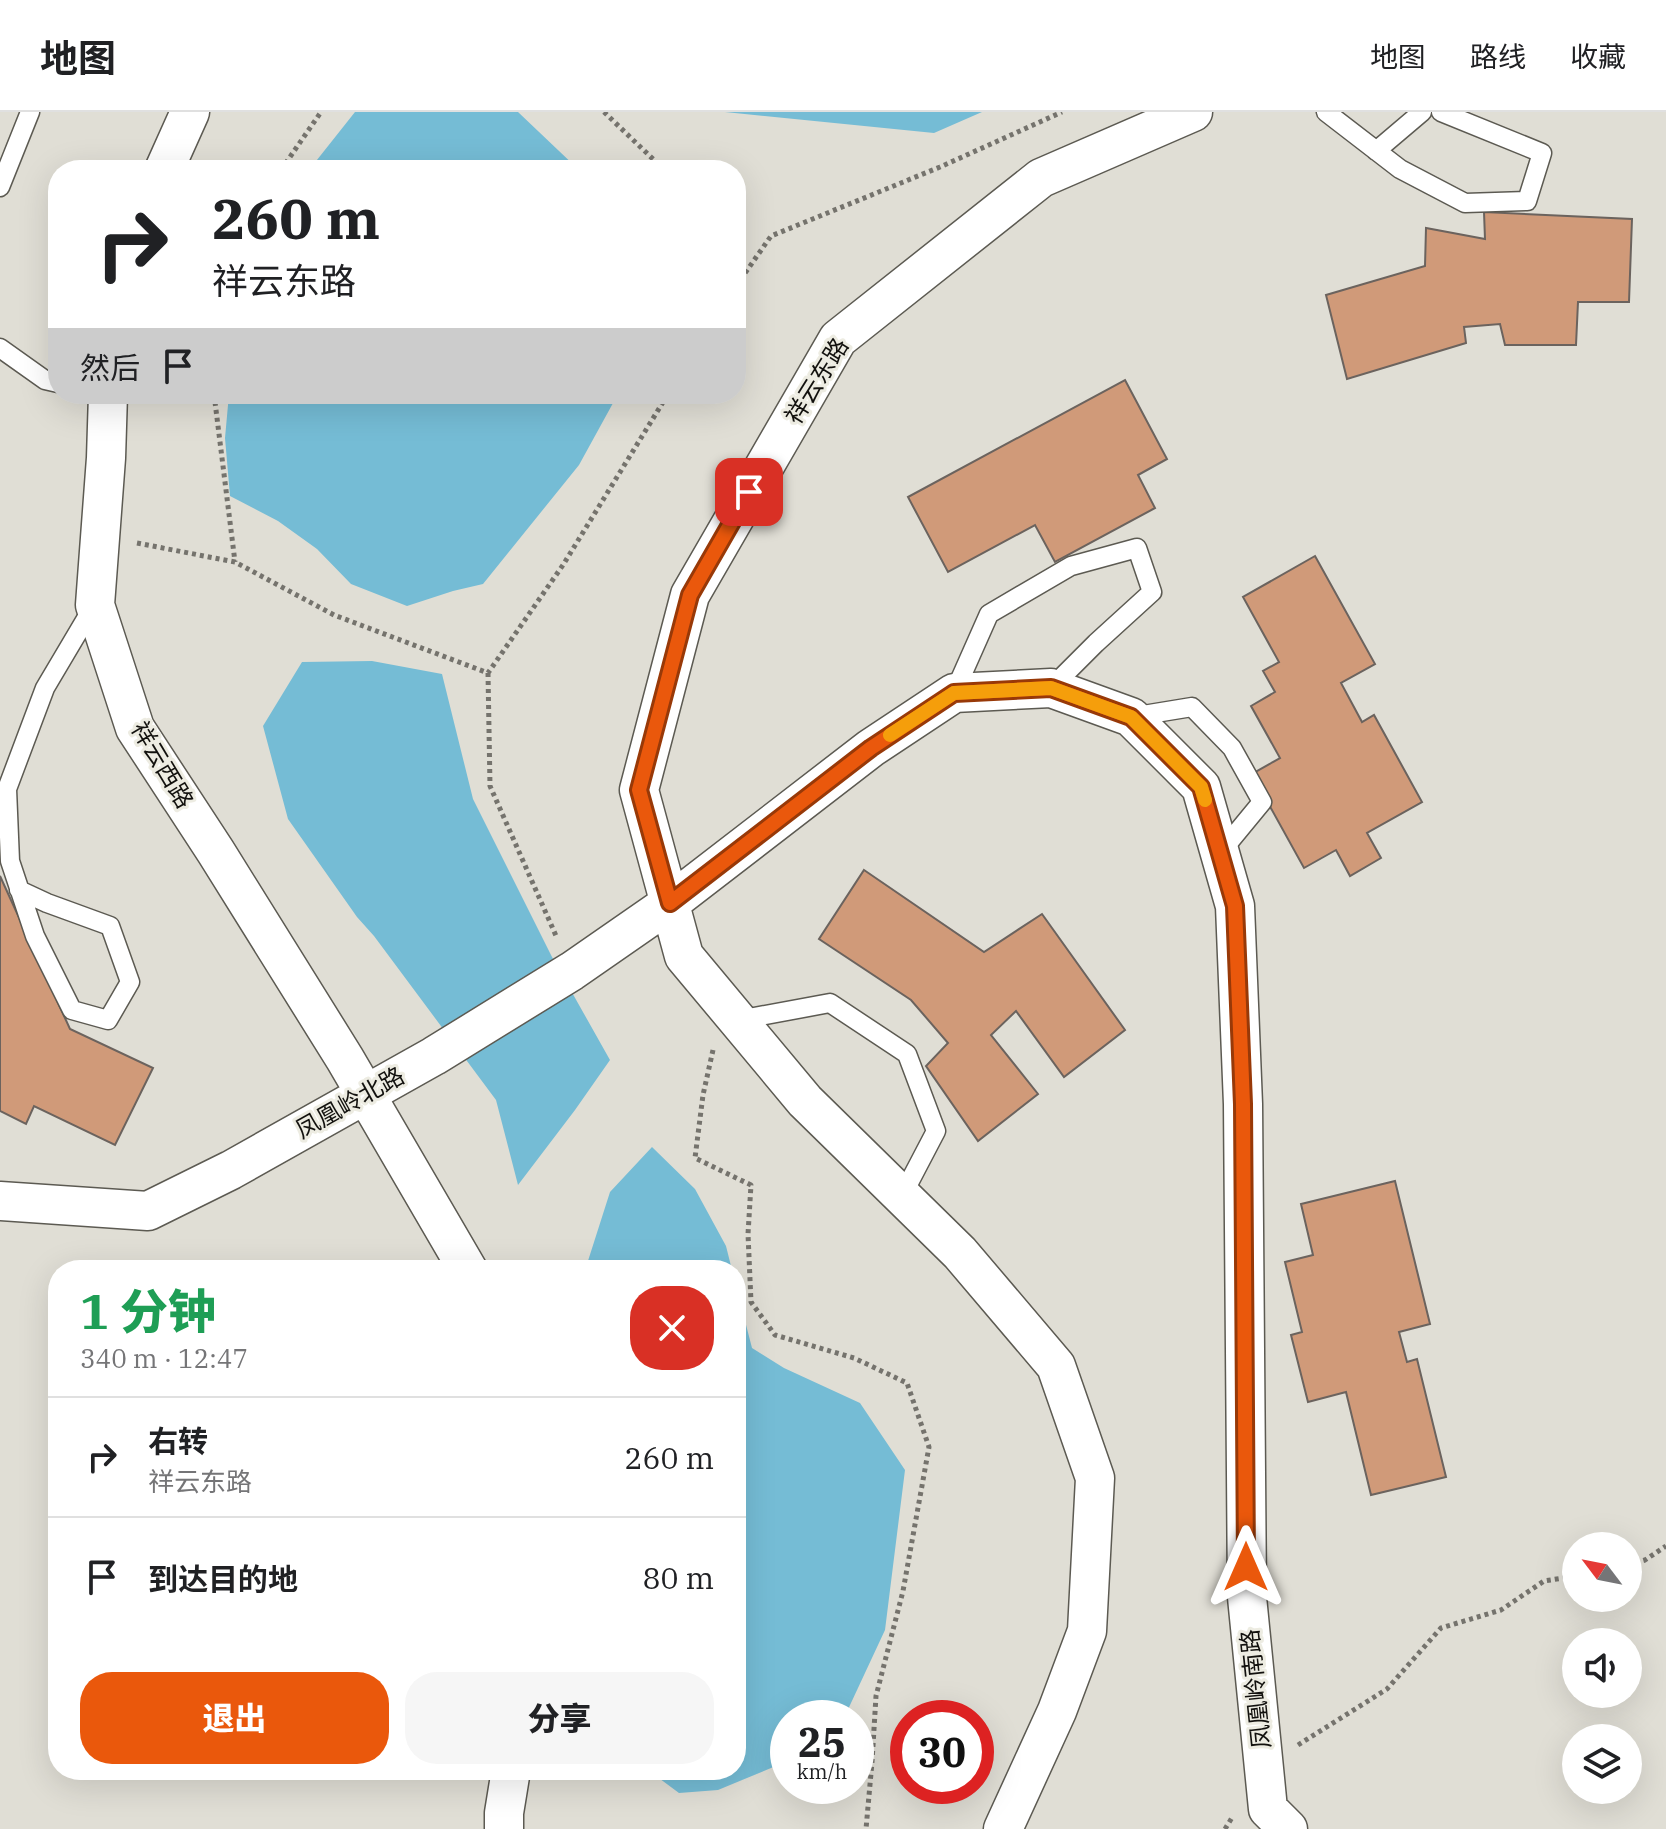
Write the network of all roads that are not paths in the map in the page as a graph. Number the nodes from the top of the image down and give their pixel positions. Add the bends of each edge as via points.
1 (30, 112) edge
2 (190, 112) edge
3 (1193, 112) edge
4 (1326, 112) edge
5 (1422, 112) edge
6 (1441, 112) edge
7 (1376, 151) junction
8 (168, 160) edge
9 (0, 187) edge
10 (0, 348) edge
11 (48, 381) edge
12 (107, 404) edge
13 (95, 605) junction
14 (1051, 688) junction
15 (954, 693) junction
16 (1131, 717) junction
17 (1220, 853) junction
18 (19, 890) junction
19 (670, 903) junction
20 (730, 1011) junction
21 (365, 1094) junction
22 (902, 1196) junction
23 (0, 1201) edge
24 (462, 1260) edge
25 (509, 1780) edge
26 (504, 1829) edge
27 (1003, 1829) edge
28 (1288, 1829) edge

1 - 9 lane
2 - 8 street
3 - 19 street, 祥云东路 via 1041,178 838,339 690,595 639,790
4 - 7 lane
5 - 7 lane
6 - 7 lane via 1542,153 1527,201 1465,203
10 - 11 lane
12 - 13 street, 祥云西路
13 - 18 lane via 45,688 7,789 10,861
13 - 21 street, 祥云西路 via 135,728
14 - 15 street, 凤凰岭南路
14 - 15 lane via 1152,592 1137,548 1071,566 989,614
14 - 16 street, 凤凰岭南路
15 - 19 street via 871,748
16 - 17 street, 凤凰岭南路 via 1201,787
16 - 17 lane via 1192,707 1232,748 1262,802
17 - 28 street, 凤凰岭南路 via 1235,906 1243,1104 1247,1597 1268,1809
18 - 18 lane via 72,1010 108,1020 130,982 110,926
19 - 20 street, 祥云东路 via 684,956
19 - 21 street, 凤凰岭北路 via 572,971
20 - 22 street, 祥云东路 via 805,1101
20 - 22 lane via 830,1003 907,1054 936,1131
21 - 23 street, 凤凰岭北路 via 148,1211
21 - 24 street, 祥云西路
22 - 27 street, 祥云东路 via 960,1253 1056,1366 1095,1478 1087,1631
25 - 26 street

